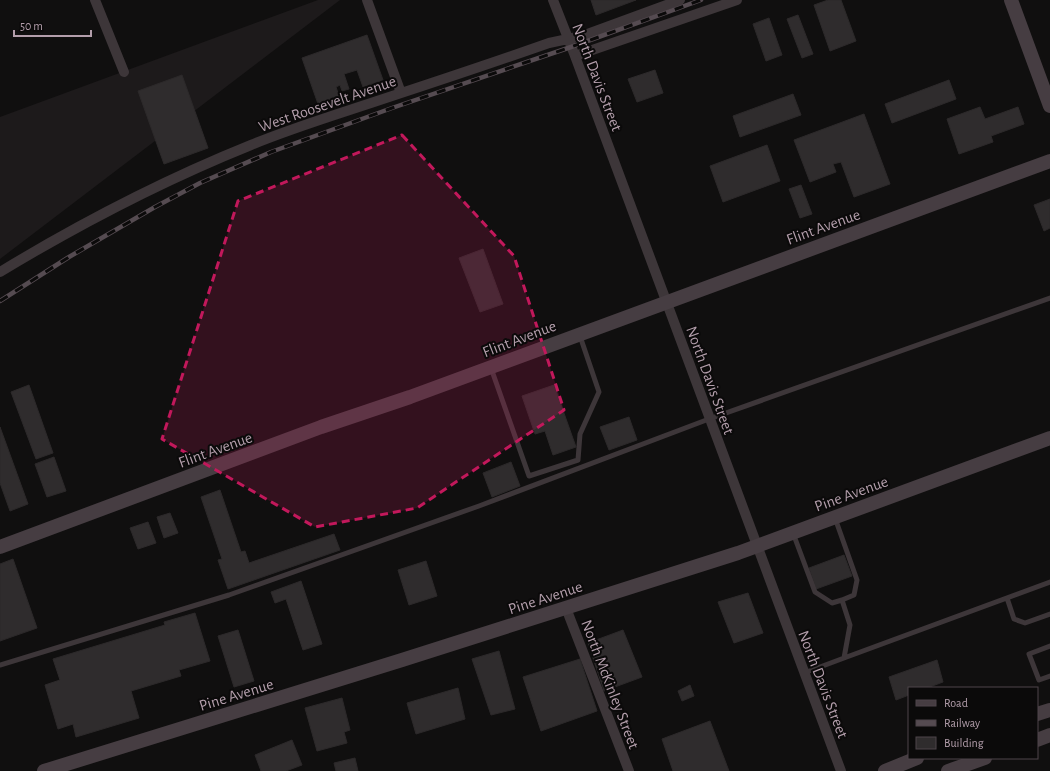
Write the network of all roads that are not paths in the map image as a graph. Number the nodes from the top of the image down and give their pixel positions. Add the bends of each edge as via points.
1 (95, 0) edge
2 (367, 0) edge
3 (553, 0) edge
4 (680, 0) edge
5 (737, 0) edge
6 (1011, 0) edge
7 (568, 39) junction
8 (575, 56) junction
9 (124, 72) dead end
10 (401, 93) junction
11 (1050, 106) edge
12 (1050, 161) edge
13 (0, 272) edge
14 (1050, 298) edge
15 (666, 302) junction
16 (579, 334) junction
17 (490, 367) junction
18 (709, 419) junction
19 (1050, 438) edge
20 (835, 517) junction
21 (793, 532) junction
22 (756, 546) junction
23 (0, 547) edge
24 (1050, 582) edge
25 (1007, 598) junction
26 (842, 600) junction
27 (566, 608) junction
28 (1050, 614) edge
29 (1050, 646) edge
30 (844, 658) junction
31 (0, 665) edge
32 (804, 673) junction
33 (1050, 676) edge
34 (1050, 710) edge
35 (1038, 714) edge
36 (1050, 735) edge
37 (1038, 740) edge
38 (915, 759) edge
39 (982, 759) edge
40 (44, 771) edge
41 (629, 771) edge
42 (841, 771) edge
43 (885, 771) edge
44 (948, 771) edge

1 - 9 street
2 - 10 street
3 - 7 street, North Davis Street
4 - 7 street, West Roosevelt Avenue
5 - 8 street
6 - 11 main road
7 - 8 street, North Davis Street
7 - 10 street, West Roosevelt Avenue via 549,43
8 - 15 street, North Davis Street
10 - 13 street, West Roosevelt Avenue via 274,136 207,163 109,210
12 - 15 main road, Flint Avenue
14 - 18 lane
15 - 16 main road, Flint Avenue
15 - 18 street, North Davis Street
16 - 17 main road, Flint Avenue
16 - 17 lane via 599,392 580,434 578,460 529,476
17 - 23 main road, Flint Avenue
18 - 22 street, North Davis Street
18 - 31 lane via 479,506 229,595
19 - 20 main road, Pine Avenue
20 - 21 main road, Pine Avenue
20 - 26 lane via 858,580 854,595
21 - 22 main road, Pine Avenue
21 - 26 lane via 815,592 832,604
22 - 27 main road, Pine Avenue
22 - 32 street, North Davis Street
24 - 25 lane
25 - 28 lane via 1014,619 1025,623
25 - 30 lane
26 - 30 lane via 850,625
27 - 40 main road, Pine Avenue
27 - 41 street, North McKinley Street
29 - 33 lane via 1029,654 1039,680
30 - 32 lane
32 - 42 street, North Davis Street
34 - 35 main road
36 - 37 main road
38 - 43 main road
39 - 44 main road

